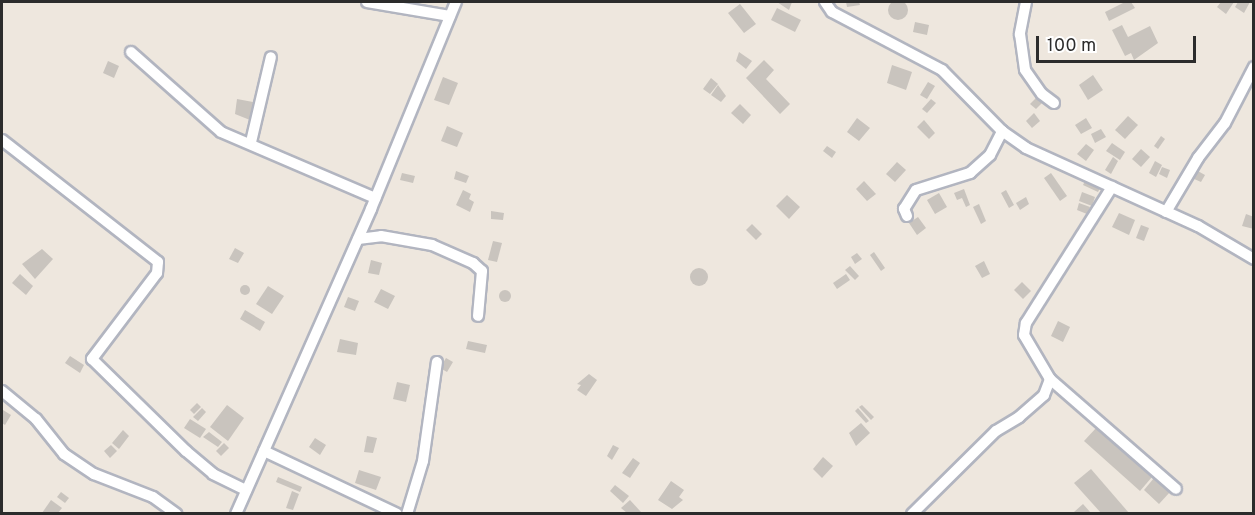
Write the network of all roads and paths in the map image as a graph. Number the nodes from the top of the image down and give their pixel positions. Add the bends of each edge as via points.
1 (367, 2) edge
2 (456, 2) edge
3 (825, 2) edge
4 (1026, 2) edge
5 (450, 16) junction
6 (131, 52) dead end
7 (271, 57) dead end
8 (1254, 67) edge
9 (1054, 103) dead end
10 (1002, 131) junction
11 (2, 140) edge
12 (251, 142) junction
13 (1112, 187) junction
14 (375, 198) junction
15 (1166, 212) junction
16 (907, 216) dead end
17 (358, 239) junction
18 (1254, 259) edge
19 (478, 316) dead end
20 (436, 362) dead end
21 (1050, 379) junction
22 (2, 392) edge
23 (264, 451) junction
24 (1176, 489) dead end
25 (246, 490) junction
26 (176, 513) edge
27 (236, 513) edge
28 (397, 513) edge
29 (406, 513) edge
30 (912, 513) edge

1 - 5 street
2 - 5 street
3 - 10 street via 832,12 942,70
4 - 9 street via 1020,34 1025,70 1042,94
5 - 14 street
6 - 12 street via 221,132
7 - 12 street
8 - 15 street via 1225,123 1198,158
10 - 13 street via 1026,148
10 - 16 street via 990,155 970,173 916,190 904,209
11 - 25 street via 158,262 157,273 92,359 195,459 213,474
12 - 14 street
13 - 15 street
13 - 21 street via 1026,323 1024,335
14 - 17 street
15 - 18 street
17 - 19 street via 381,236 432,244 473,263 482,271
17 - 23 street
20 - 29 street via 423,461
21 - 24 street
21 - 30 street via 1044,394 988,438
22 - 26 street via 36,419 64,454 94,474 153,497
23 - 25 street
23 - 28 street
25 - 27 street

